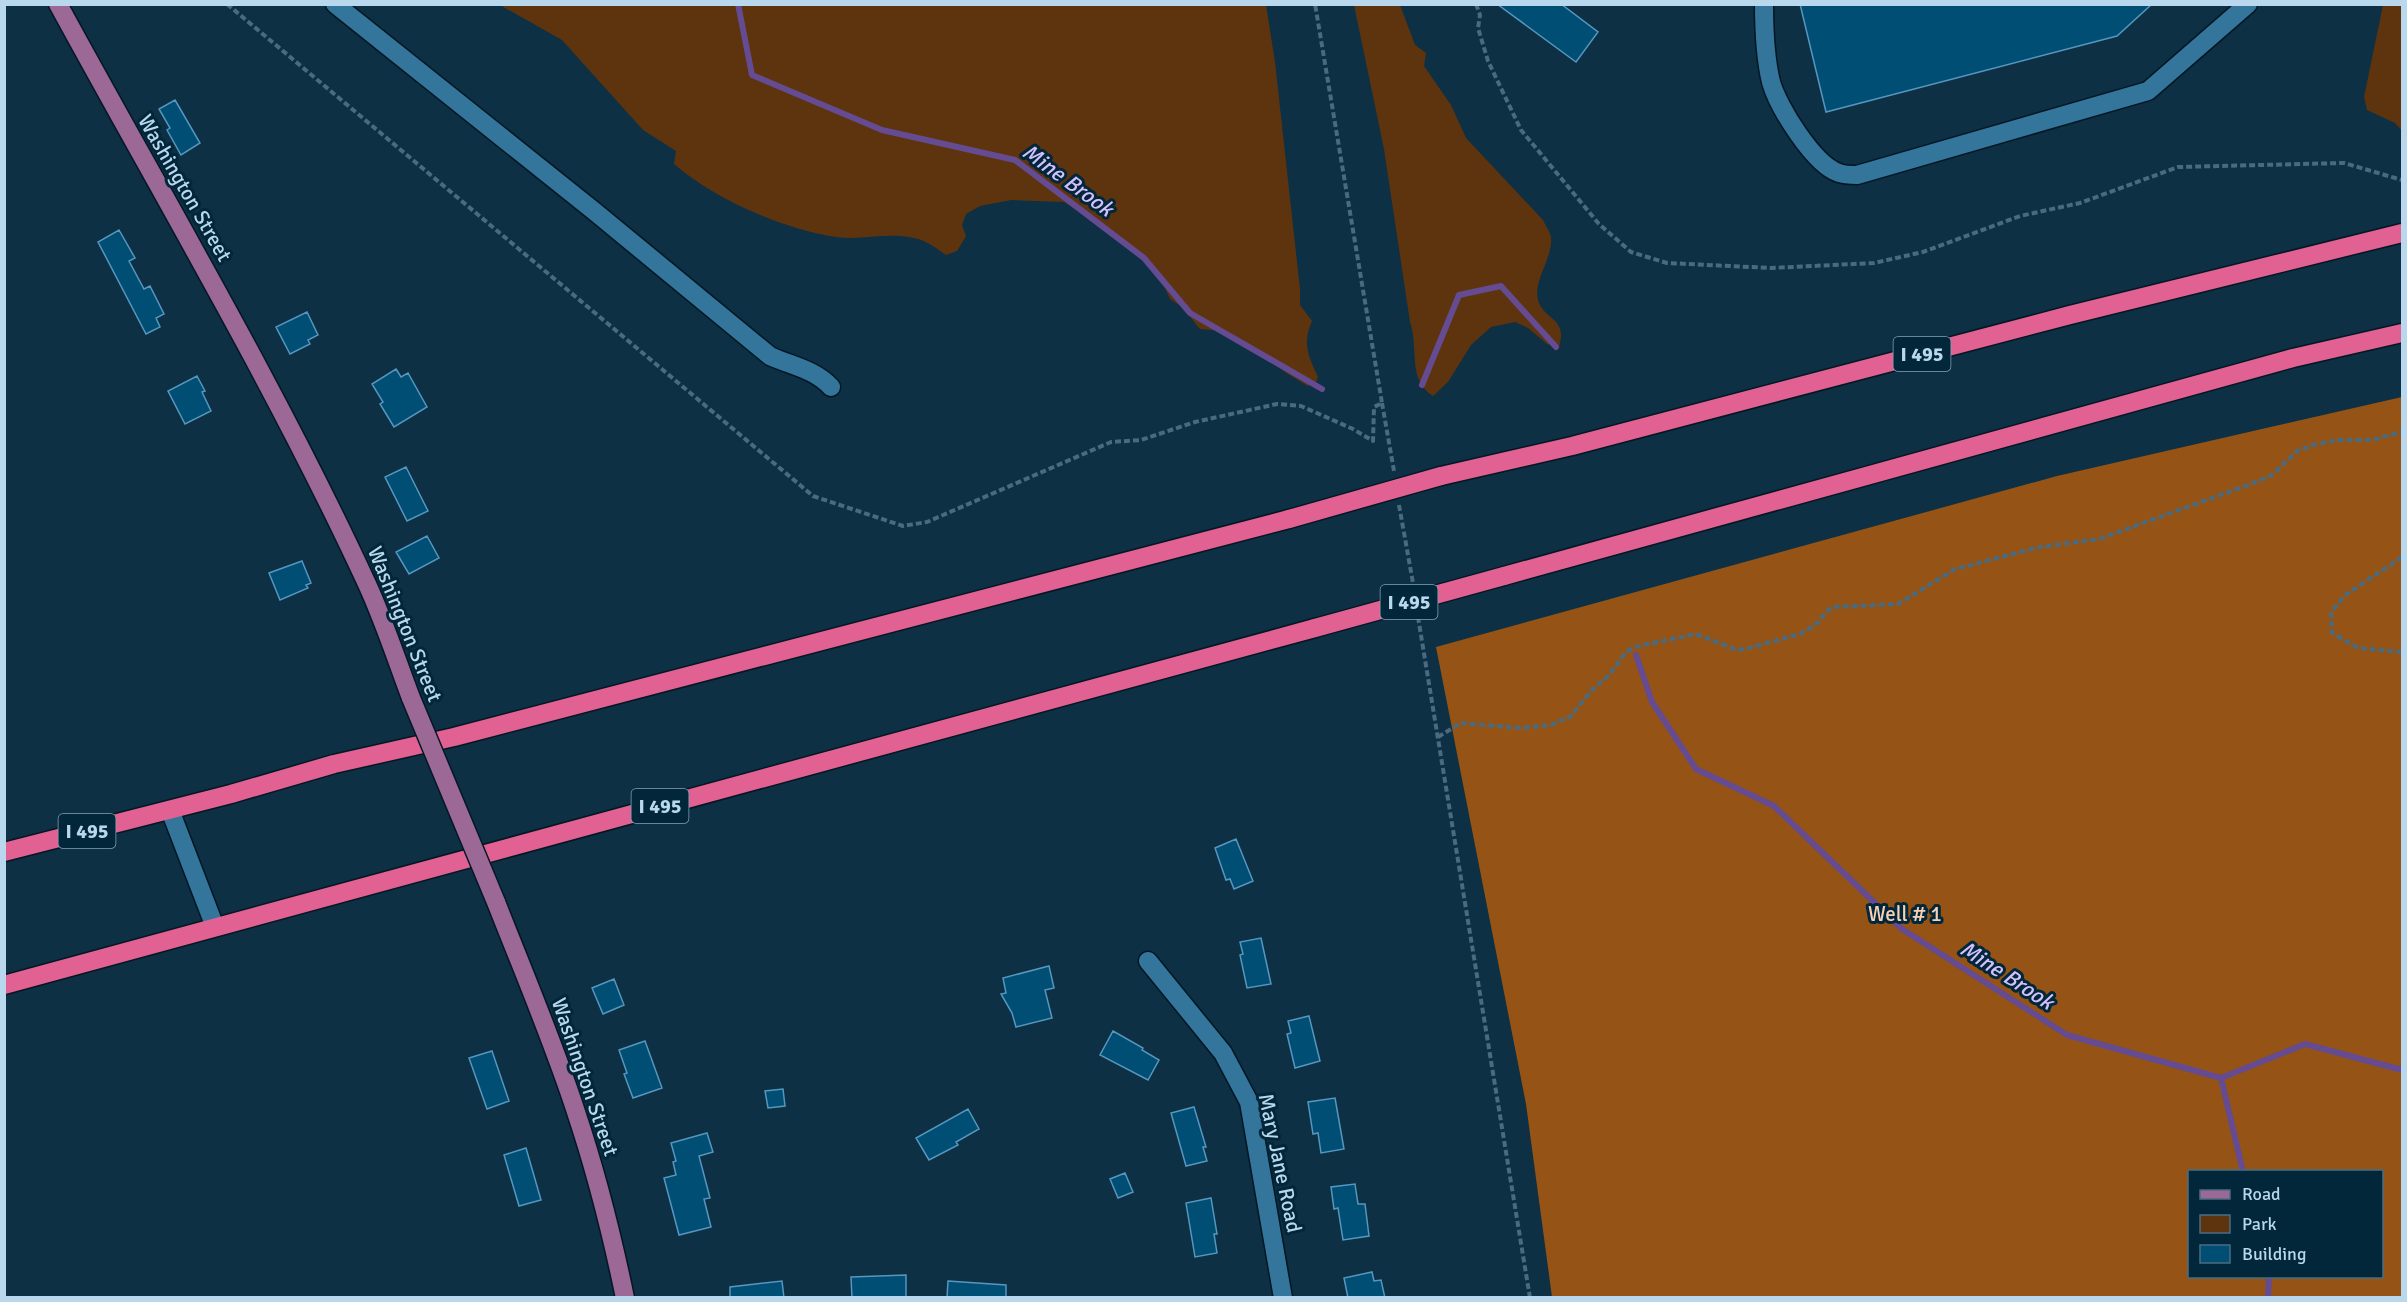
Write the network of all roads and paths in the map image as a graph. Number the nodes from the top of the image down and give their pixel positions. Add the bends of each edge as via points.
1 (58, 4) edge
2 (227, 4) edge
3 (335, 4) edge
4 (1316, 4) edge
5 (1476, 4) edge
6 (1764, 4) edge
7 (2248, 4) edge
8 (2403, 180) edge
9 (2403, 233) edge
10 (2403, 333) edge
11 (831, 387) dead end
12 (1382, 404) junction
13 (2403, 432) edge
14 (1394, 472) dead end
15 (1398, 495) dead end
16 (2403, 557) edge
17 (1413, 587) dead end
18 (1417, 610) dead end
19 (2403, 652) edge
20 (1438, 737) junction
21 (170, 810) junction
22 (4, 852) edge
23 (215, 927) junction
24 (1148, 961) dead end
25 (4, 985) edge
26 (625, 1298) edge
27 (1283, 1298) edge
28 (1530, 1298) edge

1 - 26 main road, Washington Street, bridge via 216,288 368,586 576,1111
2 - 12 path via 813,496 903,526 927,522 1111,442 1141,440 1195,422 1276,404 1301,406 1373,441 1374,407
3 - 11 street via 770,356 809,369
4 - 12 path
5 - 8 path via 1488,61 1521,130 1599,224 1631,252 1667,263 1770,268 1874,263 1923,252 2020,216 2080,202 2178,167 2343,164
6 - 7 street via 1766,56 1775,93 1818,158 1832,170 1848,175 1867,174 2148,92
9 - 21 highway, I 495, bridge via 1441,476
10 - 23 highway, I 495, bridge via 2271,364
12 - 14 path
13 - 20 path via 2372,440 2316,444 2297,451 2272,475 2256,483 2099,539 2040,548 1955,569 1898,604 1831,607 1812,628 1766,644 1737,650 1696,634 1634,647 1571,716 1551,725 1522,728 1461,723
15 - 17 path
16 - 19 path via 2344,596 2331,613 2332,633 2358,648
18 - 20 path
20 - 28 path
21 - 22 highway, I 495
21 - 23 street
23 - 25 highway, I 495
24 - 27 street, Mary Jane Road via 1223,1053 1249,1102

